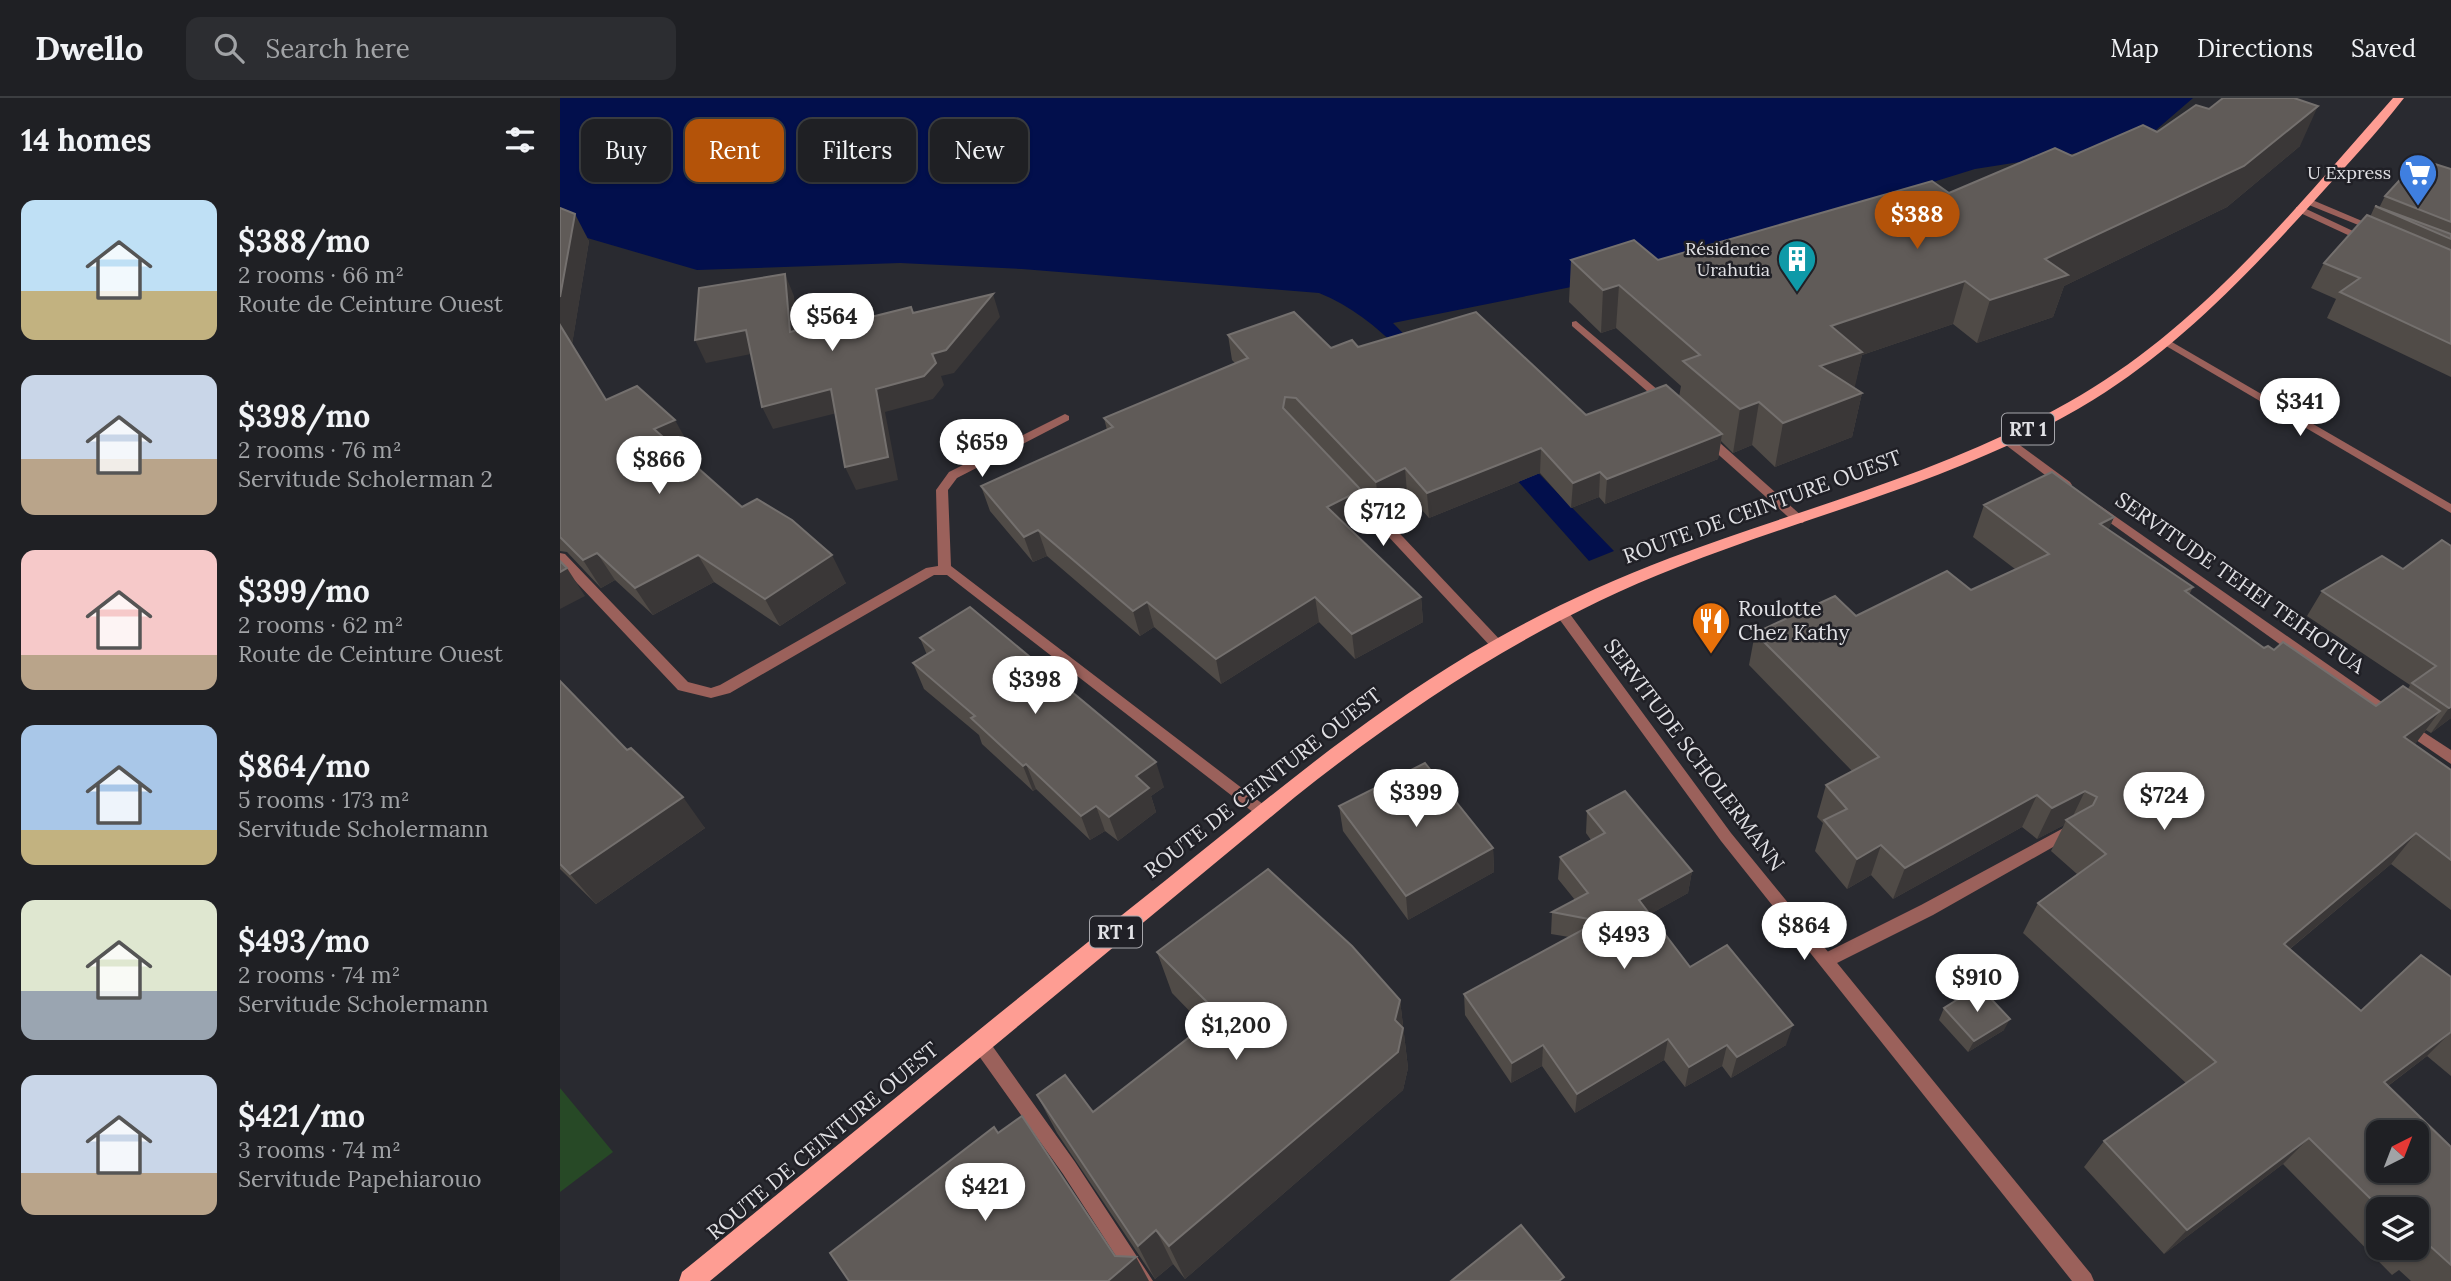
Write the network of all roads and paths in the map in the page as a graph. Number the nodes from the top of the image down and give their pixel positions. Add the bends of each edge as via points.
1 (2399, 98) edge
2 (2303, 205) junction
3 (2391, 235) edge
4 (2374, 243) edge
5 (1576, 324) dead end
6 (2165, 341) junction
7 (1673, 409) edge
8 (1065, 418) dead end
9 (1694, 427) edge
10 (2006, 439) junction
11 (1339, 477) edge
12 (2451, 509) edge
13 (1800, 520) junction
14 (560, 557) edge
15 (945, 569) junction
16 (1562, 613) junction
17 (1498, 646) junction
18 (2451, 758) edge
19 (1263, 813) junction
20 (2071, 830) edge
21 (1827, 960) junction
22 (980, 1043) junction
23 (691, 1281) edge
24 (1143, 1281) edge
25 (2084, 1281) edge

1 - 2 main road, ROUTE DE CEINTURE OUEST / RT 1
2 - 3 street
2 - 4 street
2 - 6 main road, ROUTE DE CEINTURE OUEST / RT 1
5 - 7 street
6 - 10 main road, ROUTE DE CEINTURE OUEST / RT 1 via 2092,395
6 - 12 street
8 - 15 street via 953,475 942,490
9 - 13 street
10 - 13 main road, ROUTE DE CEINTURE OUEST / RT 1
10 - 18 street, SERVITUDE TEHEI TEIHOTUA
11 - 17 street
13 - 16 main road, ROUTE DE CEINTURE OUEST / RT 1 via 1676,562
14 - 15 street via 683,686 711,693 750,677 931,571
15 - 19 street
16 - 17 main road, ROUTE DE CEINTURE OUEST / RT 1
16 - 21 street, SERVITUDE SCHOLERMANN via 1726,837
17 - 19 main road, ROUTE DE CEINTURE OUEST / RT 1 via 1383,718
19 - 22 main road, ROUTE DE CEINTURE OUEST / RT 1
20 - 21 street
21 - 25 street, SERVITUDE SCHOLERMANN
22 - 23 main road, ROUTE DE CEINTURE OUEST / RT 1
22 - 24 street

